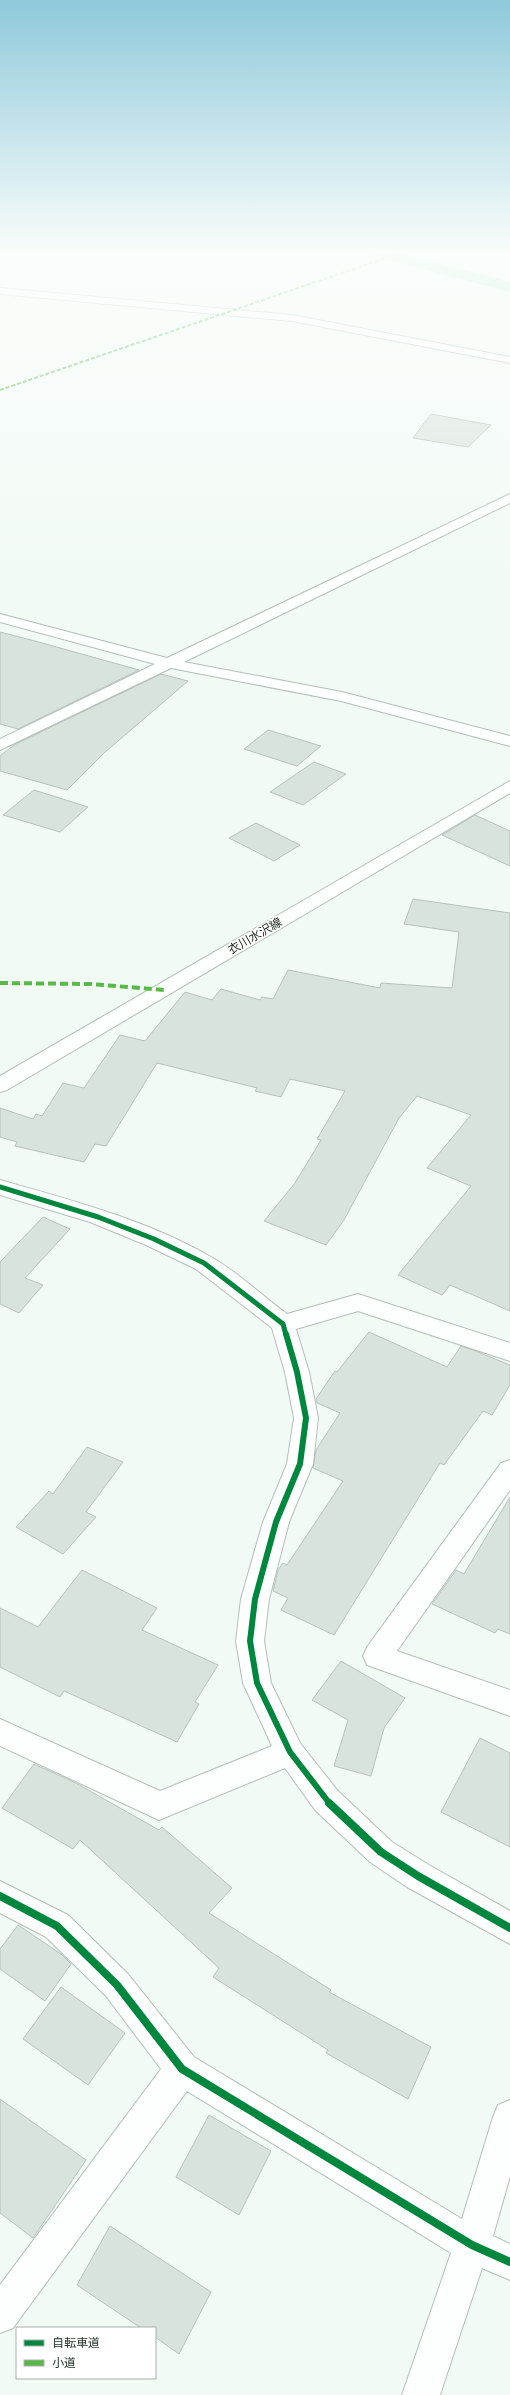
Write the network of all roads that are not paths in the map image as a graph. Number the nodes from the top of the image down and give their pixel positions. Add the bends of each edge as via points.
1 (510, 498) edge
2 (0, 618) edge
3 (168, 663) junction
4 (510, 741) edge
5 (0, 745) edge
6 (510, 786) edge
7 (0, 1085) edge
8 (0, 1187) edge
9 (283, 1324) junction
10 (510, 1352) edge
11 (510, 1470) edge
12 (510, 1703) edge
13 (0, 1732) edge
14 (290, 1752) junction
15 (0, 1896) edge
16 (510, 1928) edge
17 (182, 2069) junction
18 (510, 2117) edge
19 (472, 2245) junction
20 (510, 2262) edge
21 (0, 2315) edge
22 (421, 2395) edge

1 - 3 street
2 - 3 street
3 - 4 street via 342,697
3 - 5 street
6 - 7 street, 衣川水沢線
8 - 9 street via 98,1217 154,1239 204,1263
9 - 10 street via 358,1302
9 - 14 street via 297,1372 306,1418 300,1464 276,1522 255,1599 250,1641 257,1683
11 - 12 street via 377,1656
13 - 14 street via 158,1806
14 - 16 street via 326,1800 381,1852
15 - 17 street via 58,1926 117,1985
17 - 19 street
17 - 21 street
18 - 19 street
19 - 20 street
19 - 22 street

